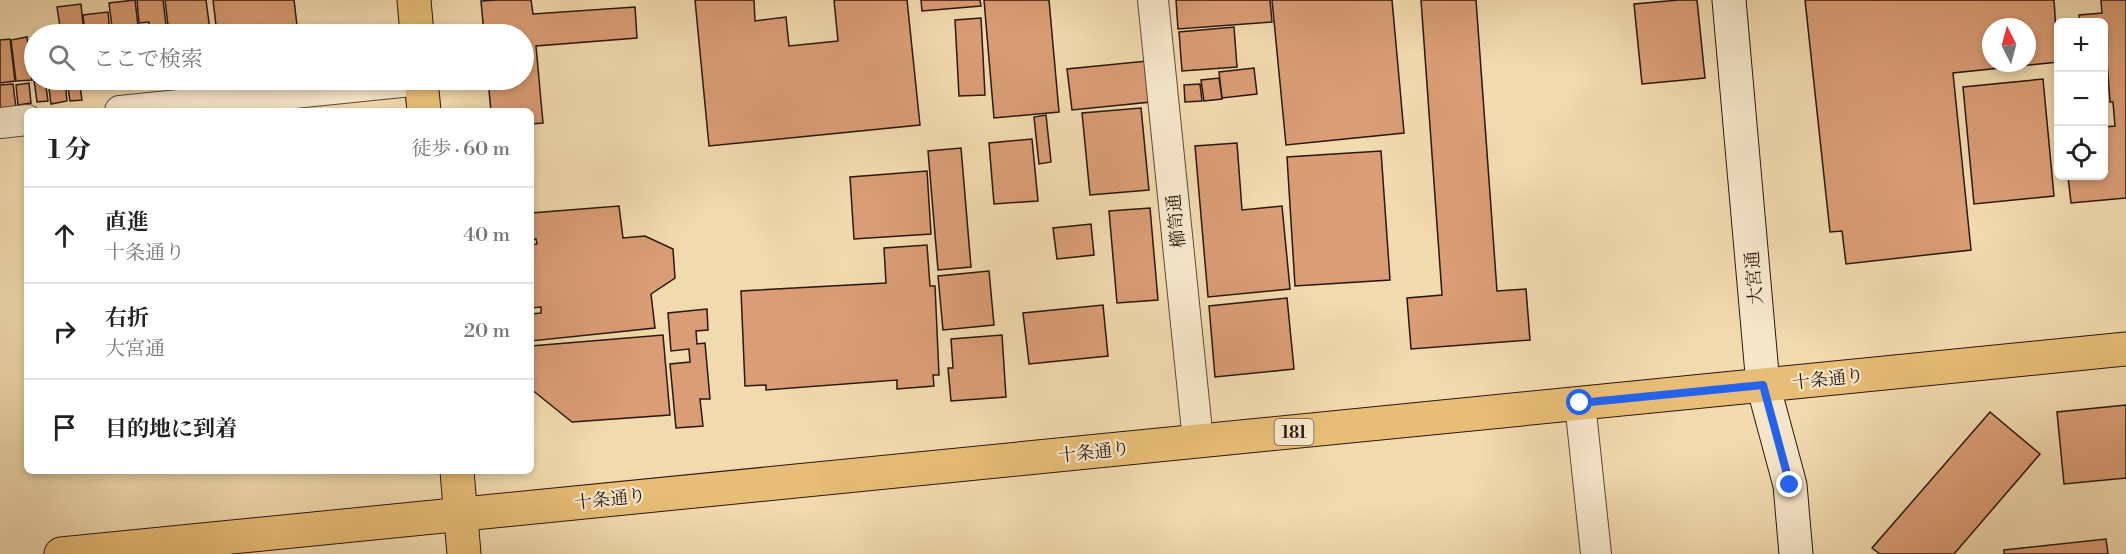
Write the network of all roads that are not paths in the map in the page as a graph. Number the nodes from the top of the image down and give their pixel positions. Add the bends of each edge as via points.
1 (414, 0) edge
2 (1153, 0) edge
3 (1729, 0) edge
4 (416, 24) edge
5 (422, 90) edge
6 (163, 108) edge
7 (24, 120) edge
8 (0, 123) edge
9 (2126, 349) edge
10 (1763, 385) junction
11 (1580, 403) junction
12 (1198, 441) junction
13 (457, 474) edge
14 (461, 514) junction
15 (184, 548) edge
16 (61, 554) edge
17 (464, 554) edge
18 (1596, 554) edge
19 (1796, 554) edge

1 - 4 main road
2 - 12 street, 櫛笥通
3 - 10 street, 大宮通
5 - 6 street
7 - 8 street
9 - 10 main road, 十条通り / 181
10 - 11 main road, 十条通り / 181
10 - 19 street, 大宮通 via 1790,485
11 - 12 main road, 十条通り / 181
11 - 18 street
12 - 14 main road, 十条通り / 181
13 - 14 main road
14 - 15 main road, 十条通り / 181
14 - 17 main road
15 - 16 main road, 十条通り / 181

